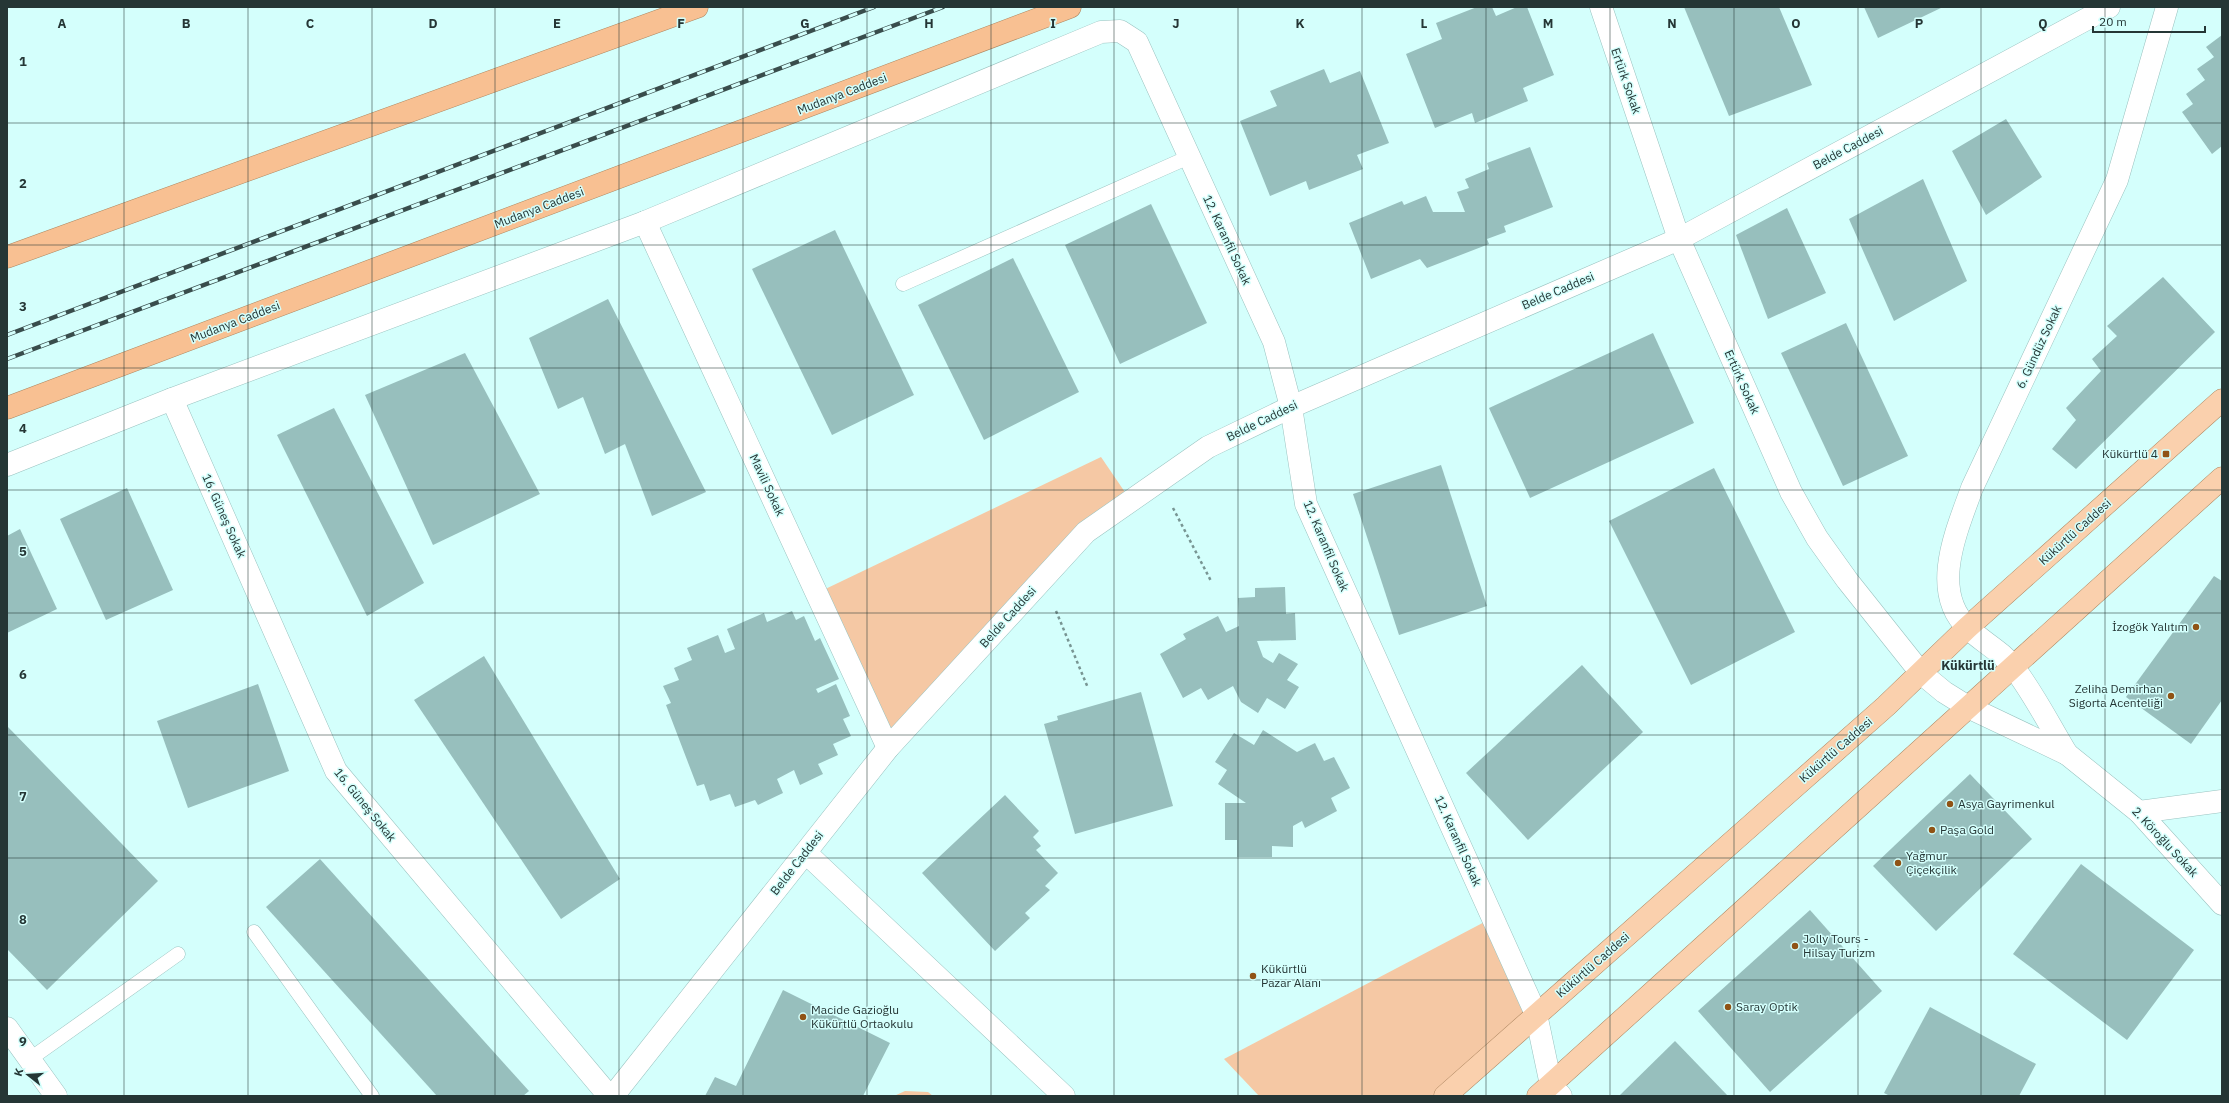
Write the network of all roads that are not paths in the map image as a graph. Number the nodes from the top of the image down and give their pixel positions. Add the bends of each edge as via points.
1 (697, 7) edge
2 (1070, 7) edge
3 (1601, 7) edge
4 (2109, 7) edge
5 (2167, 7) edge
6 (1189, 157) junction
7 (645, 222) junction
8 (1679, 239) junction
9 (7, 257) edge
10 (903, 284) dead end
11 (172, 399) junction
12 (2222, 400) edge
13 (1291, 407) junction
14 (7, 408) edge
15 (7, 465) edge
16 (2222, 478) edge
17 (1967, 628) junction
18 (2014, 667) junction
19 (1921, 673) junction
20 (1968, 707) junction
21 (888, 748) junction
22 (2067, 754) junction
23 (2222, 801) edge
24 (2138, 812) junction
25 (806, 853) junction
26 (2222, 904) edge
27 (254, 932) dead end
28 (178, 954) dead end
29 (1536, 1014) junction
30 (7, 1028) edge
31 (30, 1059) junction
32 (1550, 1092) edge
33 (56, 1096) edge
34 (372, 1096) edge
35 (609, 1096) edge
36 (613, 1096) edge
37 (1064, 1096) edge
38 (1445, 1096) edge

1 - 9 highway
2 - 14 highway, Mudanya Caddesi
3 - 8 street, Ertürk Sokak
4 - 8 street, Belde Caddesi
5 - 17 street, 6. Gündüz Sokak via 2117,180 1972,488 1954,537 1948,577 1952,607
6 - 7 street, 12. Karanfil Sokak via 1137,42 1120,31 1101,32
6 - 10 lane
6 - 13 street, 12. Karanfil Sokak via 1274,342
7 - 11 street
7 - 21 street, Mavili Sokak
8 - 13 street, Belde Caddesi
8 - 19 street, Ertürk Sokak via 1791,492 1817,538 1847,580
11 - 15 street
11 - 35 street, 16. Güneş Sokak via 336,772
12 - 17 main road, Kükürtlü Caddesi
13 - 21 street, Belde Caddesi via 1208,447 1086,532
13 - 29 street, 12. Karanfil Sokak via 1306,504
16 - 18 main road
17 - 18 street, 6. Gündüz Sokak
17 - 19 main road, Kükürtlü Caddesi
18 - 20 main road
18 - 22 street, 2. Köroğlu Sokak
19 - 20 street, Ertürk Sokak
19 - 29 main road, Kükürtlü Caddesi
20 - 22 street, 2. Köroğlu Sokak
20 - 32 main road
21 - 25 street, Belde Caddesi
22 - 24 street, 2. Köroğlu Sokak
23 - 24 street
24 - 26 street, 2. Köroğlu Sokak
25 - 36 street, Belde Caddesi
25 - 37 street
27 - 34 lane
28 - 31 lane
29 - 32 street, 12. Karanfil Sokak
29 - 38 main road, Kükürtlü Caddesi
30 - 31 street
31 - 33 street

